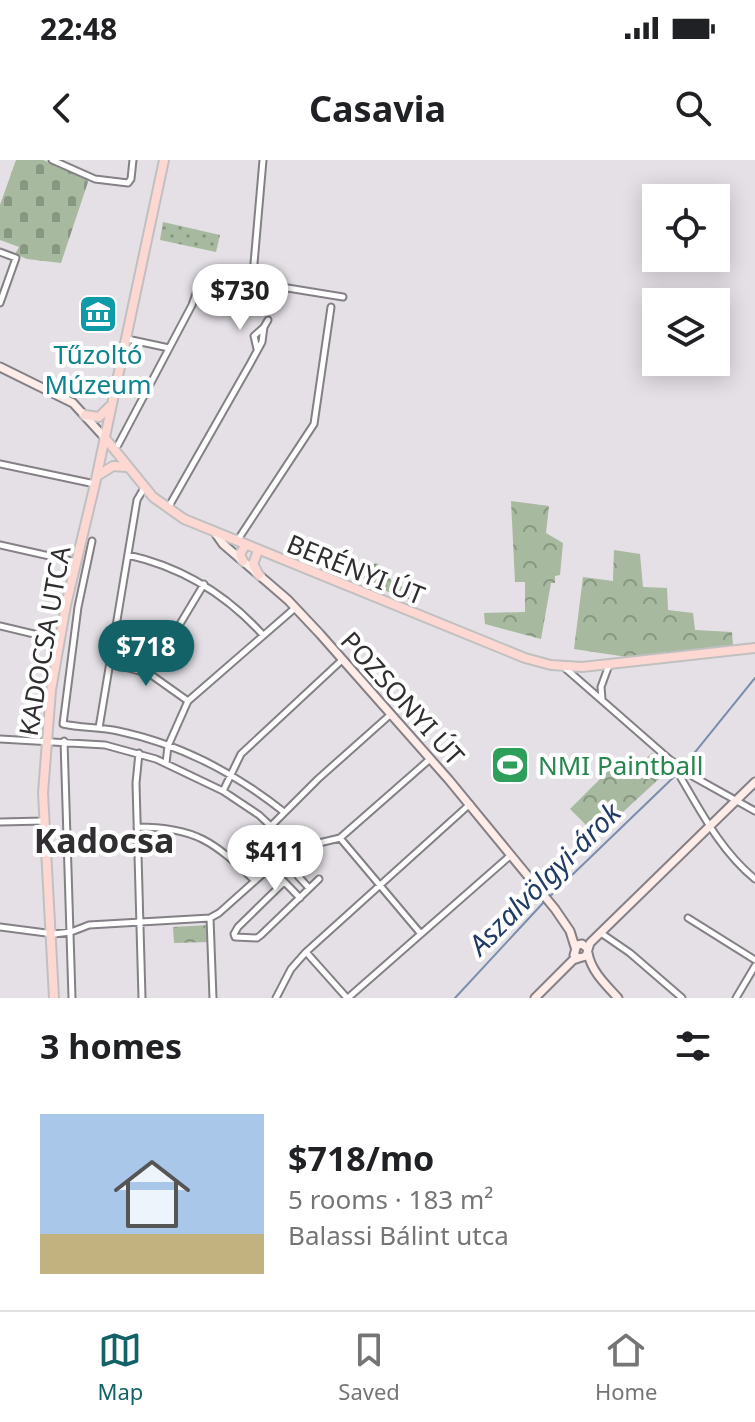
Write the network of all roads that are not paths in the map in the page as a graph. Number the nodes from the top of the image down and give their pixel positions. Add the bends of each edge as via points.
1 (52, 160) edge
2 (133, 160) edge
3 (164, 160) edge
4 (263, 160) edge
5 (67, 163) edge
6 (0, 252) edge
7 (199, 285) dead end
8 (343, 297) dead end
9 (0, 303) edge
10 (331, 307) dead end
11 (268, 320) dead end
12 (125, 339) junction
13 (169, 348) junction
14 (0, 367) edge
15 (113, 400) junction
16 (85, 415) junction
17 (105, 438) junction
18 (118, 445) dead end
19 (0, 464) edge
20 (126, 467) junction
21 (96, 480) junction
22 (144, 488) junction
23 (167, 509) junction
24 (216, 534) junction
25 (92, 541) dead end
26 (241, 544) junction
27 (0, 545) edge
28 (258, 551) junction
29 (128, 555) junction
30 (243, 561) junction
31 (77, 562) junction
32 (259, 575) junction
33 (204, 584) junction
34 (295, 608) junction
35 (0, 626) edge
36 (263, 635) junction
37 (59, 640) junction
38 (755, 648) edge
39 (342, 660) junction
40 (110, 663) junction
41 (609, 665) junction
42 (563, 666) junction
43 (150, 674) junction
44 (601, 687) junction
45 (588, 688) junction
46 (603, 700) junction
47 (188, 701) junction
48 (391, 714) junction
49 (99, 728) junction
50 (0, 739) edge
51 (45, 740) junction
52 (64, 741) junction
53 (168, 746) junction
54 (139, 753) junction
55 (431, 758) junction
56 (166, 763) junction
57 (231, 773) junction
58 (681, 778) dead end
59 (755, 782) edge
60 (223, 791) junction
61 (722, 791) junction
62 (737, 799) junction
63 (470, 804) junction
64 (728, 808) junction
65 (755, 811) edge
66 (284, 812) junction
67 (44, 821) junction
68 (0, 822) edge
69 (271, 826) junction
70 (710, 826) junction
71 (137, 827) junction
72 (340, 838) junction
73 (294, 846) junction
74 (511, 855) junction
75 (271, 868) junction
76 (298, 876) dead end
77 (319, 879) dead end
78 (755, 879) edge
79 (255, 881) junction
80 (284, 882) junction
81 (380, 886) junction
82 (309, 888) junction
83 (300, 898) junction
84 (210, 918) junction
85 (688, 918) dead end
86 (140, 921) junction
87 (0, 927) edge
88 (71, 932) junction
89 (601, 933) junction
90 (50, 934) junction
91 (421, 934) junction
92 (581, 951) junction
93 (306, 952) junction
94 (755, 963) edge
95 (54, 998) edge
96 (72, 998) edge
97 (142, 998) edge
98 (213, 998) edge
99 (276, 998) edge
100 (348, 998) edge
101 (535, 998) edge
102 (618, 998) edge
103 (682, 998) edge
104 (736, 998) edge

1 - 5 street
2 - 5 street via 128,183 95,179
3 - 12 main road, KADOCSA UTCA
4 - 8 street via 253,275 263,284
6 - 9 street via 16,258
7 - 13 street
10 - 26 street via 314,424
11 - 23 street via 262,342
12 - 13 street
12 - 15 main road, KADOCSA UTCA
13 - 18 street
14 - 16 street, BERÉNYI ÚT via 66,399
15 - 16 main road via 102,416
15 - 17 main road, KADOCSA UTCA
16 - 17 street, BERÉNYI ÚT
17 - 20 main road, BERÉNYI ÚT
17 - 21 main road, KADOCSA UTCA
19 - 21 street
20 - 21 main road via 109,467
20 - 22 main road, BERÉNYI ÚT
21 - 31 main road, KADOCSA UTCA
22 - 23 main road, BERÉNYI ÚT
22 - 29 street
23 - 24 main road, BERÉNYI ÚT
24 - 26 main road, BERÉNYI ÚT
24 - 30 street, POZSONYI ÚT
25 - 49 street, KADOCSA UTCA via 63,724
26 - 28 main road, BERÉNYI ÚT
26 - 30 main road
27 - 31 street
28 - 32 main road via 253,564
28 - 42 main road, BERÉNYI ÚT via 517,655
29 - 33 street
29 - 40 street
30 - 32 street, POZSONYI ÚT
31 - 37 main road, KADOCSA UTCA
32 - 34 street, POZSONYI ÚT
33 - 36 street
33 - 43 street
34 - 36 street
34 - 39 street, POZSONYI ÚT
35 - 37 street
36 - 47 street
37 - 51 main road, KADOCSA UTCA
38 - 41 main road, BERÉNYI ÚT
39 - 48 street, POZSONYI ÚT
39 - 57 street via 250,744
40 - 43 street
40 - 49 street
41 - 42 main road, BERÉNYI ÚT
41 - 44 street
42 - 45 street
43 - 47 street
44 - 45 street
44 - 46 street
45 - 46 street
46 - 61 street via 679,766
47 - 53 street
48 - 55 street, POZSONYI ÚT
48 - 66 street
49 - 53 street
50 - 51 street
51 - 52 street
51 - 67 main road, KADOCSA UTCA
52 - 54 street
52 - 88 street, KADOCSA UTCA
53 - 56 street
53 - 57 street
54 - 56 street
54 - 71 street
55 - 63 street, POZSONYI ÚT
55 - 72 street
56 - 60 street
57 - 60 street
57 - 66 street
58 - 70 street
59 - 62 street
60 - 69 street
61 - 62 street
61 - 64 street
62 - 64 street
62 - 65 street
63 - 74 street, POZSONYI ÚT
63 - 81 street
64 - 70 street
66 - 69 street
67 - 68 street
67 - 90 main road, KADOCSA UTCA
69 - 73 street
70 - 78 street
70 - 89 street
71 - 79 street via 172,828 203,839
71 - 86 street
72 - 73 street
72 - 81 street
73 - 75 street
74 - 91 street
74 - 92 street, POZSONYI ÚT
75 - 79 street
75 - 80 street
76 - 82 street
77 - 82 street
79 - 84 street
80 - 83 street
80 - 83 street via 235,937 257,938
81 - 91 street
81 - 93 street
82 - 83 street
84 - 86 street
84 - 98 street
85 - 94 street
86 - 88 street via 89,925
86 - 97 street
87 - 90 street
88 - 90 street
88 - 96 street, KADOCSA UTCA
89 - 92 street
89 - 103 street
90 - 95 main road, KADOCSA UTCA
91 - 100 street
92 - 101 street
92 - 102 street, POZSONYI ÚT
93 - 99 street
93 - 100 street
94 - 104 street

